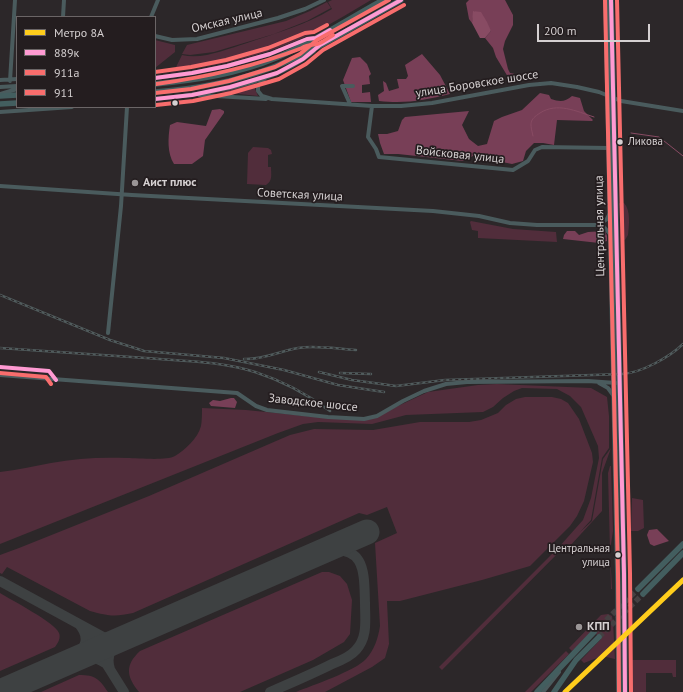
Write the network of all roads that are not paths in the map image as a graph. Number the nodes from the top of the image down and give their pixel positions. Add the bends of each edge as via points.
1 (15, 0) edge
2 (64, 0) edge
3 (158, 0) edge
4 (324, 0) edge
5 (383, 0) edge
6 (400, 0) edge
7 (606, 0) edge
8 (611, 0) edge
9 (63, 16) edge
10 (151, 16) edge
11 (156, 36) edge
12 (316, 38) junction
13 (320, 45) junction
14 (266, 76) junction
15 (156, 78) edge
16 (16, 79) edge
17 (0, 80) edge
18 (10, 80) junction
19 (156, 84) edge
20 (353, 86) dead end
21 (0, 87) edge
22 (16, 88) edge
23 (16, 88) edge
24 (156, 92) edge
25 (0, 95) edge
26 (16, 95) edge
27 (192, 95) junction
28 (610, 97) junction
29 (156, 98) edge
30 (272, 99) junction
31 (16, 103) edge
32 (0, 104) edge
33 (350, 104) junction
34 (372, 106) junction
35 (58, 108) edge
36 (127, 109) edge
37 (683, 110) edge
38 (0, 112) edge
39 (609, 148) junction
40 (0, 186) edge
41 (122, 194) junction
42 (610, 213) junction
43 (598, 225) junction
44 (611, 235) junction
45 (108, 333) dead end
46 (0, 375) edge
47 (595, 381) junction
48 (617, 384) junction
49 (614, 398) junction
50 (683, 544) edge
51 (683, 553) edge
52 (638, 589) tunnel mouth
53 (643, 594) tunnel mouth
54 (594, 632) tunnel mouth
55 (599, 637) tunnel mouth
56 (567, 660) junction
57 (537, 692) edge
58 (544, 692) edge
59 (554, 692) edge
60 (619, 692) edge
61 (624, 692) edge

1 - 18 street
2 - 9 street
3 - 10 street
4 - 11 street, Омская улица via 278,18 197,39 172,40
5 - 12 main road
6 - 13 main road
7 - 28 main road
8 - 28 main road
12 - 15 street via 227,66
12 - 19 main road via 256,65 224,74
13 - 14 street via 293,65
13 - 24 main road via 275,67 234,80
14 - 27 street
14 - 30 street via 259,83 258,89 263,97
16 - 18 street
17 - 18 street
20 - 33 street via 342,86
21 - 22 street
23 - 25 street
25 - 26 main road
27 - 29 street
27 - 30 street, улица Боровское шоссе
28 - 34 street, улица Боровское шоссе via 580,87 544,83 432,103
28 - 37 street, улица Боровское шоссе via 621,101
28 - 39 main road, Центральная улица
28 - 48 main road, Центральная улица
30 - 33 street, улица Боровское шоссе
31 - 32 main road
33 - 34 street, улица Боровское шоссе
34 - 39 street, Войсковая улица via 368,137 379,157 514,170 528,161 535,150 542,147
35 - 38 street
36 - 41 street
39 - 42 main road, Центральная улица
40 - 41 street, Советская улица
41 - 43 street, Советская улица via 433,211 537,226
41 - 45 street
42 - 43 street
42 - 44 main road, Центральная улица
43 - 44 street via 608,230
44 - 48 main road, Центральная улица
46 - 47 street, Заводское шоссе via 237,393 267,410 364,419 377,416 403,400 446,384
47 - 48 street, Заводское шоссе
47 - 49 street via 608,388
48 - 49 main road, Центральная улица
48 - 61 main road, Центральная улица via 624,573
49 - 60 main road, Центральная улица
50 - 52 main road
51 - 53 main road
54 - 56 main road
55 - 59 main road via 576,660
56 - 57 main road
56 - 58 street

